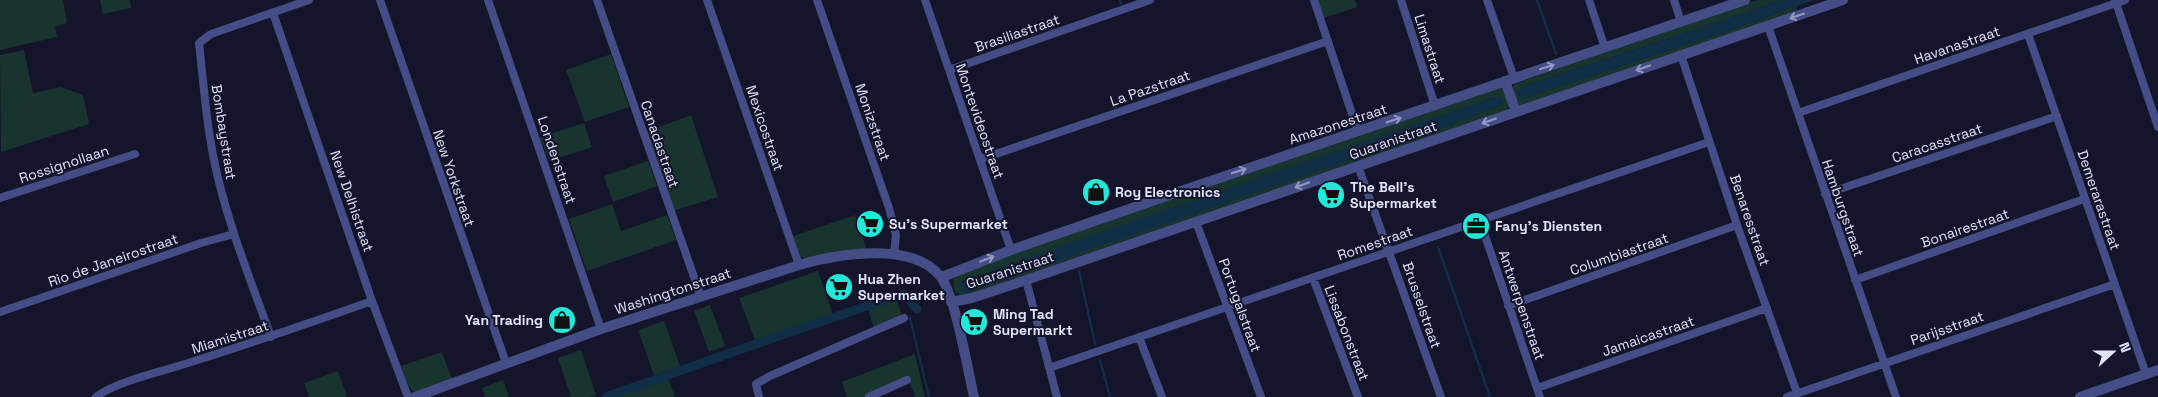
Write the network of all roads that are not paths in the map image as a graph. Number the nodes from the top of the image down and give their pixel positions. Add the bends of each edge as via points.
1 (309, 0) edge
2 (380, 0) edge
3 (488, 0) edge
4 (597, 0) edge
5 (708, 0) edge
6 (817, 0) edge
7 (925, 0) edge
8 (1150, 0) edge
9 (1314, 0) edge
10 (1400, 0) edge
11 (1487, 0) edge
12 (1589, 0) edge
13 (1674, 0) edge
14 (1745, 0) edge
15 (1843, 0) edge
16 (2125, 0) edge
17 (2116, 1) edge
18 (273, 13) junction
19 (1681, 22) junction
20 (1768, 26) junction
21 (2028, 34) junction
22 (1328, 41) junction
23 (1605, 48) junction
24 (1681, 55) junction
25 (949, 70) junction
26 (1510, 80) junction
27 (1435, 106) junction
28 (1516, 112) junction
29 (1798, 114) junction
30 (2057, 116) junction
31 (2158, 127) edge
32 (1358, 132) junction
33 (1709, 142) junction
34 (135, 154) dead end
35 (981, 159) junction
36 (1358, 166) junction
37 (1824, 194) junction
38 (0, 198) edge
39 (2084, 199) junction
40 (1480, 221) junction
41 (1196, 222) junction
42 (1737, 225) junction
43 (234, 234) junction
44 (1011, 250) junction
45 (1390, 251) junction
46 (894, 254) junction
47 (799, 265) junction
48 (942, 277) junction
49 (1313, 278) junction
50 (1026, 280) junction
51 (1855, 280) junction
52 (2115, 284) junction
53 (701, 297) junction
54 (372, 301) junction
55 (952, 302) junction
56 (1226, 306) junction
57 (1508, 306) junction
58 (1767, 308) junction
59 (0, 312) edge
60 (904, 318) dead end
61 (602, 329) junction
62 (271, 337) junction
63 (1139, 337) junction
64 (506, 363) junction
65 (1884, 363) junction
66 (1050, 368) junction
67 (2158, 370) edge
68 (2146, 374) junction
69 (907, 380) dead end
70 (1537, 388) junction
71 (1798, 393) junction
72 (96, 397) edge
73 (408, 397) edge
74 (415, 397) edge
75 (759, 397) edge
76 (869, 397) edge
77 (974, 397) edge
78 (1057, 397) edge
79 (1162, 397) edge
80 (1261, 397) edge
81 (1358, 397) edge
82 (1441, 397) edge
83 (1540, 397) edge
84 (1787, 397) edge
85 (1896, 397) edge
86 (2080, 397) edge

1 - 18 street, Bombaystraat
2 - 64 street, New Yorkstraat
3 - 61 street, Londenstraat
4 - 53 street, Canadastraat
5 - 47 street, Mexicostraat
6 - 46 street, Monizstraat via 889,208 896,235
7 - 25 street, Montevideostraat
8 - 25 street, Brasiliastraat
9 - 22 street
10 - 27 street, Limastraat
11 - 26 street
12 - 23 street
13 - 19 street
14 - 19 street, Amazonestraat
15 -> 20 street, Guaranistraat
16 - 17 street, Havanastraat
17 - 21 street, Havanastraat
17 - 31 street
18 - 43 street, Bombaystraat via 211,34 199,43 217,177
18 - 54 street, New Delhistraat
19 - 23 street, Amazonestraat
20 - 24 street, Guaranistraat
20 - 29 street, Hamburgstraat
21 - 29 street, Havanastraat
21 - 30 street, Demerarastraat
22 - 32 street
22 - 35 street, La Pazstraat
26 -> 23 street, Amazonestraat
24 -> 28 street, Guaranistraat
24 - 33 street, Benaresstraat
25 - 35 street, Montevideostraat
26 - 27 street, Amazonestraat
26 - 28 street
32 -> 27 street, Amazonestraat
28 -> 36 street, Guaranistraat
29 - 37 street, Hamburgstraat
30 - 37 street, Caracasstraat
30 - 39 street, Demerarastraat
44 -> 32 street, Amazonestraat
33 - 40 street, Romestraat
33 - 42 street, Benaresstraat
34 - 38 street, Rossignollaan
35 - 44 street, Montevideostraat
36 -> 41 street, Guaranistraat
36 - 45 street, Brusselstraat
37 - 51 street, Hamburgstraat
39 - 51 street, Bonairestraat
39 - 52 street, Demerarastraat
40 - 45 street, Romestraat
40 - 57 street, Antwerpenstraat
41 - 50 street, Guaranistraat
41 - 56 street, Portugalstraat
42 - 57 street, Columbiastraat
42 - 58 street, Benaresstraat
43 - 59 street, Rio de Janeirostraat
43 - 62 street, Bombaystraat
48 -> 44 street, Amazonestraat
45 - 49 street, Romestraat
45 - 82 street, Brusselstraat
46 - 47 street, Washingtonstraat via 845,255
46 - 48 street, Washingtonstraat via 913,257
47 - 53 street, Washingtonstraat
48 - 55 street
49 - 56 street, Romestraat
49 - 81 street, Lissabonstraat
50 - 55 street, Guaranistraat
50 - 66 street
51 - 65 street, Hamburgstraat
52 - 65 street, Parijsstraat
52 - 68 street, Demerarastraat
53 - 61 street, Washingtonstraat
54 - 62 street, Miamistraat
54 - 73 street, New Delhistraat
55 - 77 street
56 - 63 street, Romestraat
56 - 80 street, Portugalstraat
57 - 70 street, Antwerpenstraat
58 - 70 street, Jamaicastraat
58 - 71 street, Benaresstraat
60 - 75 street via 756,384
61 - 64 street, Washingtonstraat
62 - 72 street, Miamistraat via 140,378
63 - 66 street, Romestraat
63 - 79 street
64 - 74 street, Washingtonstraat
65 - 71 street, Parijsstraat
65 - 85 street, Hamburgstraat
66 - 78 street
67 - 68 street
68 - 86 street
69 - 76 street
70 - 83 street, Antwerpenstraat
71 - 84 street, Parijsstraat

